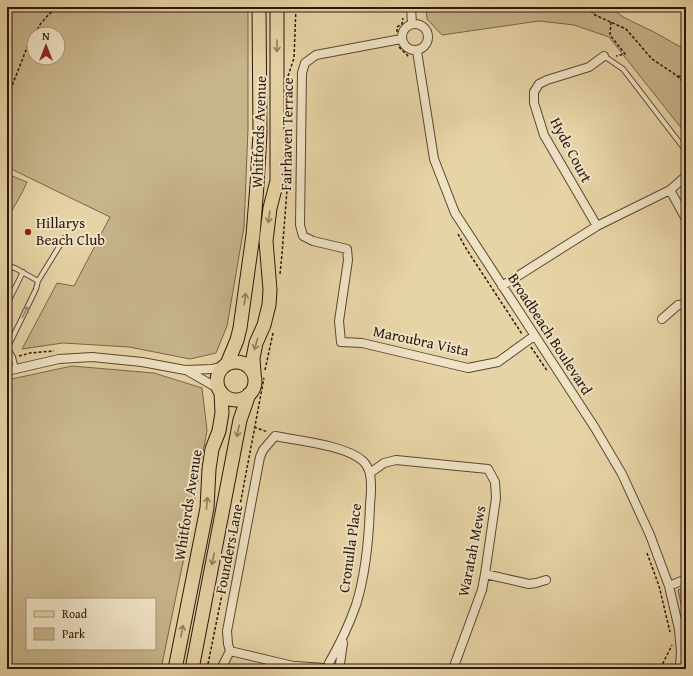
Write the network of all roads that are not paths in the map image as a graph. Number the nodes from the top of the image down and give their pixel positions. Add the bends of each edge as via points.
1 (259, 7) edge
2 (277, 7) edge
3 (411, 7) edge
4 (412, 24) junction
5 (399, 40) junction
6 (416, 51) junction
7 (604, 56) joint
8 (686, 150) edge
9 (686, 176) edge
10 (670, 190) junction
11 (686, 219) edge
12 (597, 226) junction
13 (65, 237) dead end
14 (7, 266) edge
15 (23, 272) junction
16 (38, 282) junction
17 (502, 286) junction
18 (7, 304) edge
19 (686, 304) edge
20 (662, 319) dead end
21 (534, 336) junction
22 (341, 342) joint
23 (8, 347) edge
24 (225, 365) junction
25 (16, 369) junction
26 (7, 370) edge
27 (185, 370) junction
28 (254, 373) junction
29 (220, 390) junction
30 (250, 394) junction
31 (370, 473) junction
32 (485, 574) junction
33 (686, 579) edge
34 (546, 580) dead end
35 (669, 586) junction
36 (679, 628) junction
37 (345, 634) junction
38 (686, 648) edge
39 (230, 651) junction
40 (342, 666) edge
41 (456, 666) edge
42 (325, 667) edge
43 (679, 667) edge
44 (297, 668) edge
45 (175, 669) edge
46 (192, 669) edge
47 (221, 669) edge

24 -> 1 main road, Whitfords Avenue via 240,328 253,235 260,133
2 -> 28 main road, Whitfords Avenue via 277,181 270,208 266,241 269,305 256,343
3 - 4 street
4 - 5 street via 403,30
4 - 6 street via 421,25 428,34 425,46
5 - 6 street
5 - 22 street, Fairhaven Terrace via 316,55 305,63 302,73 300,224 303,236 347,249 348,260 339,321
6 - 17 street, Broadbeach Boulevard via 434,159 455,213
7 - 8 lane via 623,69
7 - 12 street, Hyde Court via 589,67 539,84 534,92 534,103 544,135
9 - 10 street
10 - 11 street
10 - 12 street
12 - 17 street
13 - 16 lane
14 - 15 lane
15 - 16 lane
15 - 18 lane
23 -> 16 lane
17 - 21 street, Broadbeach Boulevard
19 - 20 street via 678,305
21 - 22 street, Maroubra Vista via 498,362 468,368 362,343
21 - 35 street, Broadbeach Boulevard via 622,474 650,535
23 - 25 lane
24 - 27 street via 212,369
24 - 28 main road via 240,362 246,364
24 - 29 main road via 217,377
25 - 26 street
25 - 27 street via 59,359 92,357 136,361
27 - 29 street
28 - 30 main road via 255,384
29 - 30 main road via 226,397 238,400
45 -> 29 main road, Whitfords Avenue via 207,508 212,449 222,413
30 -> 46 main road via 240,420
31 - 32 street, Waratah Mews via 384,463 396,460 488,469 495,482 496,498
31 - 37 street, Cronulla Place via 370,522 366,552 357,599
31 - 39 street, Founders Lane via 364,462 341,449 275,436 263,450 227,631
32 - 34 street via 529,584
32 - 41 street, Waratah Mews
33 - 35 street
35 - 36 street, Broadbeach Boulevard
36 - 38 street, Broadbeach Boulevard
36 - 43 street, Broadbeach Boulevard
37 - 40 street, Cronulla Place
37 - 42 street, Cronulla Place
39 - 44 street
39 - 47 street
40 - 42 street via 335,662
42 - 44 street

